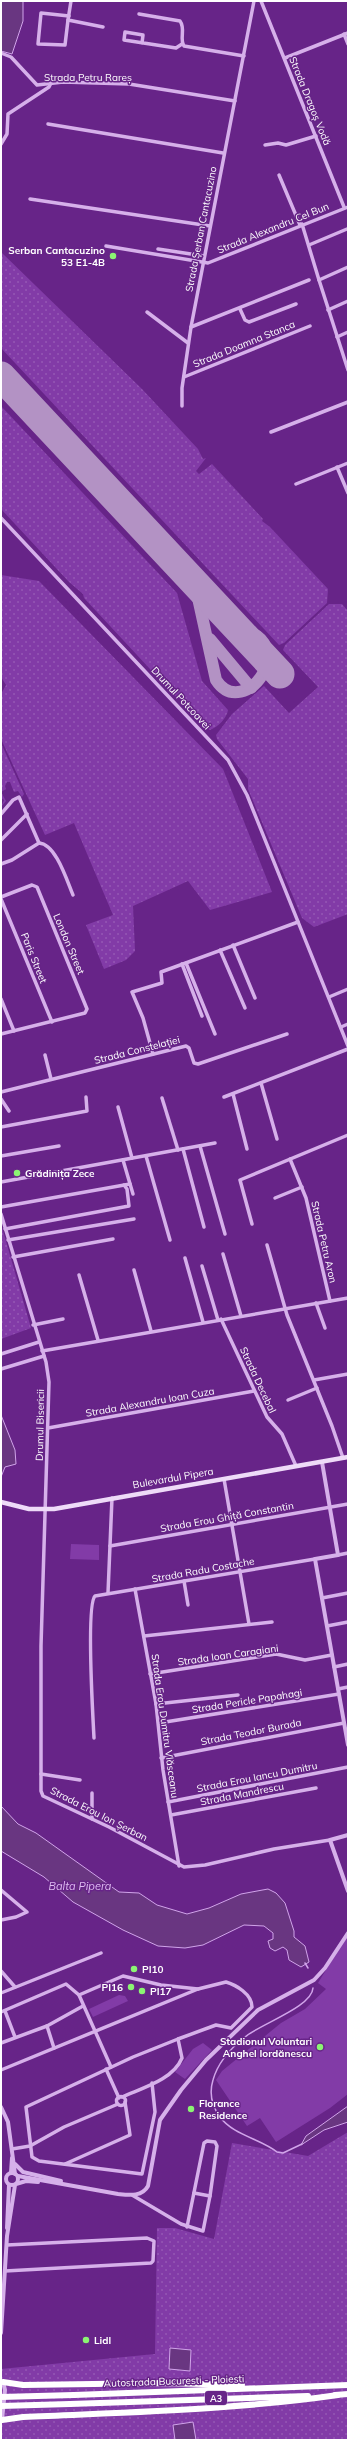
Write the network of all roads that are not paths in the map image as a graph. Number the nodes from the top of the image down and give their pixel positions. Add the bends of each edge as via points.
1 (71, 1) edge
2 (254, 1) edge
3 (261, 1) edge
4 (139, 14) dead end
5 (68, 18) junction
6 (103, 27) dead end
7 (346, 34) edge
8 (142, 43) junction
9 (182, 44) junction
10 (348, 44) edge
11 (1, 53) edge
12 (244, 56) junction
13 (284, 58) junction
14 (52, 84) junction
15 (235, 101) junction
16 (48, 124) dead end
17 (316, 136) junction
18 (1, 144) edge
19 (266, 145) dead end
20 (221, 153) junction
21 (279, 175) dead end
22 (30, 199) dead end
23 (346, 207) edge
24 (301, 225) junction
25 (210, 226) junction
26 (347, 229) edge
27 (309, 245) junction
28 (106, 246) dead end
29 (158, 249) dead end
30 (204, 256) junction
31 (203, 262) junction
32 (348, 266) edge
33 (309, 280) dead end
34 (319, 280) junction
35 (348, 301) edge
36 (296, 304) dead end
37 (240, 308) junction
38 (328, 310) junction
39 (147, 312) dead end
40 (310, 326) dead end
41 (191, 327) junction
42 (348, 332) edge
43 (337, 337) junction
44 (188, 343) junction
45 (348, 367) edge
46 (184, 377) junction
47 (348, 402) edge
48 (182, 406) dead end
49 (271, 432) dead end
50 (348, 463) edge
51 (337, 468) junction
52 (296, 484) dead end
53 (348, 493) edge
54 (1, 518) edge
55 (1, 814) edge
56 (27, 814) junction
57 (1, 840) edge
58 (40, 843) junction
59 (1, 864) edge
60 (73, 895) dead end
61 (1, 898) edge
62 (298, 922) junction
63 (233, 945) junction
64 (220, 950) junction
65 (184, 963) junction
66 (348, 989) edge
67 (329, 997) junction
68 (255, 998) dead end
69 (1, 999) edge
70 (245, 1008) dead end
71 (202, 1016) dead end
72 (52, 1022) junction
73 (348, 1024) edge
74 (341, 1027) junction
75 (14, 1031) junction
76 (1, 1034) edge
77 (215, 1034) dead end
78 (286, 1034) dead end
79 (348, 1046) edge
80 (348, 1049) edge
81 (152, 1054) junction
82 (45, 1055) dead end
83 (51, 1079) junction
84 (261, 1083) junction
85 (1, 1092) edge
86 (233, 1094) junction
87 (86, 1097) dead end
88 (224, 1097) dead end
89 (162, 1098) dead end
90 (1, 1099) edge
91 (118, 1107) dead end
92 (8, 1111) dead end
93 (1, 1127) edge
94 (348, 1135) edge
95 (277, 1139) dead end
96 (215, 1143) dead end
97 (59, 1146) dead end
98 (200, 1146) junction
99 (183, 1149) junction
100 (247, 1149) dead end
101 (178, 1150) junction
102 (1, 1156) edge
103 (146, 1156) junction
104 (132, 1158) junction
105 (290, 1159) junction
106 (123, 1160) junction
107 (1, 1182) edge
108 (130, 1184) junction
109 (124, 1186) junction
110 (302, 1187) junction
111 (133, 1194) dead end
112 (275, 1198) dead end
113 (1, 1207) edge
114 (1, 1214) edge
115 (134, 1218) dead end
116 (252, 1224) dead end
117 (204, 1227) dead end
118 (5, 1229) junction
119 (225, 1234) dead end
120 (113, 1239) dead end
121 (8, 1240) junction
122 (170, 1240) dead end
123 (267, 1246) dead end
124 (223, 1254) dead end
125 (13, 1257) junction
126 (185, 1258) dead end
127 (202, 1266) dead end
128 (134, 1270) dead end
129 (79, 1276) dead end
130 (348, 1298) edge
131 (330, 1301) junction
132 (316, 1303) junction
133 (285, 1308) junction
134 (241, 1316) junction
135 (63, 1319) dead end
136 (220, 1319) junction
137 (203, 1322) junction
138 (34, 1325) junction
139 (326, 1328) dead end
140 (151, 1331) junction
141 (98, 1340) junction
142 (39, 1342) junction
143 (43, 1353) junction
144 (1, 1354) edge
145 (1, 1370) edge
146 (348, 1374) edge
147 (314, 1380) junction
148 (317, 1388) junction
149 (254, 1391) junction
150 (288, 1400) dead end
151 (48, 1428) junction
152 (345, 1458) edge
153 (322, 1462) junction
154 (296, 1466) junction
155 (224, 1479) junction
156 (112, 1498) junction
157 (1, 1502) edge
158 (348, 1504) edge
159 (330, 1507) junction
160 (46, 1509) junction
161 (232, 1525) junction
162 (110, 1546) junction
163 (348, 1553) edge
164 (338, 1555) junction
165 (315, 1559) junction
166 (240, 1572) junction
167 (184, 1581) junction
168 (136, 1589) junction
169 (108, 1593) junction
170 (348, 1593) edge
171 (322, 1598) junction
172 (188, 1605) dead end
173 (272, 1622) dead end
174 (348, 1622) edge
175 (249, 1624) junction
176 (327, 1626) junction
177 (144, 1636) junction
178 (332, 1655) junction
179 (348, 1664) edge
180 (334, 1667) junction
181 (150, 1674) junction
182 (348, 1687) edge
183 (338, 1688) junction
184 (339, 1694) junction
185 (238, 1695) dead end
186 (156, 1704) junction
187 (348, 1713) edge
188 (342, 1714) junction
189 (344, 1722) junction
190 (159, 1723) junction
191 (347, 1733) edge
192 (94, 1738) dead end
193 (348, 1745) edge
194 (161, 1758) junction
195 (348, 1767) edge
196 (41, 1774) junction
197 (80, 1780) dead end
198 (316, 1788) dead end
199 (92, 1792) dead end
200 (168, 1802) junction
201 (171, 1815) junction
202 (92, 1819) junction
203 (348, 1836) edge
204 (330, 1840) junction
205 (179, 1866) junction
206 (347, 1885) edge
207 (1, 1890) edge
208 (348, 1891) edge
209 (1, 1920) edge
210 (348, 1933) edge
211 (100, 1953) dead end
212 (1, 1971) edge
213 (15, 1987) junction
214 (198, 1989) junction
215 (1, 1993) edge
216 (78, 1995) junction
217 (83, 2006) junction
218 (3, 2012) edge
219 (47, 2026) junction
220 (95, 2032) junction
221 (15, 2037) junction
222 (178, 2039) junction
223 (1, 2043) edge
224 (54, 2048) junction
225 (111, 2067) junction
226 (106, 2069) junction
227 (1, 2070) edge
228 (152, 2083) junction
229 (120, 2098) junction
230 (125, 2102) junction
231 (118, 2104) junction
232 (1, 2107) edge
233 (30, 2146) junction
234 (12, 2149) junction
235 (13, 2160) junction
236 (64, 2164) junction
237 (15, 2174) junction
238 (16, 2184) junction
239 (9, 2185) junction
240 (66, 2185) junction
241 (194, 2193) junction
242 (132, 2195) junction
243 (210, 2196) junction
244 (187, 2226) junction
245 (8, 2236) junction
246 (7, 2245) junction
247 (6, 2271) junction
248 (2, 2298) edge
249 (1, 2333) edge
250 (2, 2381) edge
251 (348, 2384) edge
252 (272, 2387) junction
253 (348, 2394) edge
254 (338, 2395) junction
255 (1, 2397) edge
256 (1, 2406) edge
257 (2, 2421) edge

1 - 5 street
2 - 12 street, Strada Șerban Cantacuzino
3 - 13 street, Strada Dragoș Vodă
4 - 9 street via 180,21 183,26
5 - 5 street via 41,13 38,44 65,45
5 - 6 street
7 - 10 street
7 - 13 street
8 - 8 street via 124,40 125,32 143,35
8 - 9 street via 176,48
9 - 12 street
11 - 14 street, Strada Petru Rareș via 11,57 38,85
12 - 15 street, Strada Șerban Cantacuzino
13 - 17 street, Strada Dragoș Vodă
14 - 15 street, Strada Petru Rareș via 129,84
14 - 18 street via 8,114 7,134
15 - 20 street, Strada Șerban Cantacuzino
16 - 20 street
17 - 19 street via 286,145
17 - 23 street, Strada Dragoș Vodă
20 - 25 street, Strada Șerban Cantacuzino
21 - 24 street
22 - 25 street
23 - 24 street, Strada Alexandru Cel Bun
24 - 27 street
24 - 31 street, Strada Alexandru Cel Bun via 208,263
25 - 30 street, Strada Șerban Cantacuzino
26 - 27 street
27 - 34 street
28 - 31 street
29 - 30 street
30 - 31 street, Strada Șerban Cantacuzino
31 - 41 street, Strada Șerban Cantacuzino
32 - 34 street
33 - 37 street
34 - 38 street
35 - 38 street
36 - 37 street via 249,322 245,320
37 - 41 street
38 - 43 street
39 - 44 street
40 - 46 street, Strada Doamna Stanca
41 - 44 street, Strada Șerban Cantacuzino
42 - 43 street
43 - 45 street
44 - 46 street, Strada Șerban Cantacuzino
46 - 48 street, Strada Șerban Cantacuzino
47 - 49 street
50 - 51 street
51 - 52 street
51 - 53 street
54 - 62 street, Drumul Potcoavei via 228,760 247,795
55 - 56 street via 19,797
56 - 57 street
56 - 58 street
58 - 59 street
58 - 60 street via 48,846 58,859
61 - 72 street, Paris Street
61 - 72 street, London Street via 35,884 87,1012
62 - 63 street
62 - 67 street, Drumul Potcoavei
63 - 64 street
63 - 68 street
64 - 65 street
64 - 70 street
65 - 71 street
65 - 77 street
65 - 81 street via 161,972 162,982 132,994 143,1018
66 - 67 street
67 - 74 street, Drumul Potcoavei
69 - 75 street
72 - 75 street
73 - 74 street
74 - 79 street, Drumul Potcoavei
75 - 76 street
78 - 81 street, Strada Constelației via 198,1064 194,1063 188,1046
80 - 84 street
81 - 83 street, Strada Constelației
82 - 83 street
83 - 85 street, Strada Constelației
84 - 86 street
84 - 95 street
86 - 88 street
86 - 100 street
87 - 93 street via 87,1111
89 - 101 street
90 - 92 street
91 - 104 street
94 - 105 street
96 - 98 street
97 - 102 street
98 - 99 street
98 - 119 street
99 - 101 street
99 - 117 street
101 - 103 street
103 - 104 street
103 - 122 street
104 - 106 street
105 - 110 street, Strada Petru Aron
105 - 116 street via 240,1180
106 - 107 street
106 - 108 street
108 - 109 street
108 - 111 street
109 - 113 street
109 - 118 street via 127,1189 129,1206
110 - 112 street
110 - 131 street, Strada Petru Aron
114 - 118 street, Drumul Bisericii
115 - 121 street
118 - 121 street, Drumul Bisericii
120 - 125 street
121 - 125 street, Drumul Bisericii
123 - 133 street
124 - 134 street
125 - 138 street, Drumul Bisericii
126 - 137 street
127 - 136 street, Strada Decebal
128 - 140 street
129 - 141 street
130 - 131 street
131 - 132 street
132 - 133 street
132 - 139 street
133 - 134 street
133 - 147 street
134 - 136 street
135 - 138 street
136 - 137 street
136 - 149 street, Strada Decebal
137 - 140 street
138 - 142 street, Drumul Bisericii
140 - 141 street
141 - 143 street
142 - 143 street, Drumul Bisericii
142 - 144 street
143 - 145 street
143 - 151 street, Drumul Bisericii via 49,1382
146 - 147 street
147 - 148 street
148 - 150 street
148 - 152 street
149 - 151 street, Strada Alexandru Ioan Cuza
149 - 154 street, Strada Decebal via 269,1421 282,1434
151 - 160 street, Drumul Bisericii
152 - 153 main road, Bulevardul Pipera
153 - 154 main road, Bulevardul Pipera
153 - 159 street
154 - 155 main road, Bulevardul Pipera
155 - 156 main road, Bulevardul Pipera
155 - 161 street
156 - 160 main road, Bulevardul Pipera
156 - 162 street
157 - 160 main road, Bulevardul Pipera via 28,1509
158 - 159 street, Strada Erou Ghiță Constantin
159 - 161 street, Strada Erou Ghiță Constantin
159 - 164 street
160 - 196 street, Strada Erou Ion Șerban via 41,1646
161 - 162 street, Strada Erou Ghiță Constantin
161 - 166 street
162 - 169 street
163 - 164 street
164 - 165 street
165 - 166 street, Strada Radu Costache
165 - 171 street
166 - 167 street, Strada Radu Costache
166 - 175 street
167 - 168 street, Strada Radu Costache
167 - 172 street
168 - 169 street, Strada Radu Costache
168 - 177 street, Strada Erou Dumitru Vlăsceanu
169 - 192 street, Strada Radu Costache via 93,1597 91,1630
170 - 171 street
171 - 176 street
173 - 175 street
174 - 176 street
175 - 177 street
176 - 178 street
177 - 181 street, Strada Erou Dumitru Vlăsceanu
178 - 180 street
178 - 181 street, Strada Ioan Caragiani via 305,1660 276,1654
179 - 180 street
180 - 183 street
181 - 186 street, Strada Erou Dumitru Vlăsceanu
182 - 183 street
183 - 184 street
184 - 188 street
184 - 190 street, Strada Pericle Papahagi
185 - 186 street
186 - 190 street, Strada Erou Dumitru Vlăsceanu
187 - 188 street
188 - 189 street
189 - 191 street
189 - 194 street, Strada Teodor Burada
190 - 194 street, Strada Erou Dumitru Vlăsceanu
191 - 193 street
194 - 200 street, Strada Erou Dumitru Vlăsceanu
195 - 200 street, Strada Erou Iancu Dumitru
196 - 197 street
196 - 202 street, Strada Erou Ion Șerban via 43,1796
198 - 201 street, Strada Mandrescu
199 - 202 street
200 - 201 street, Strada Erou Dumitru Vlăsceanu
201 - 205 street, Strada Erou Dumitru Vlăsceanu
202 - 205 street, Strada Erou Ion Șerban
203 - 204 street
204 - 205 street, Strada Erou Ion Șerban via 274,1849 205,1865
204 - 206 street
206 - 208 street
207 - 209 street via 27,1912
210 - 242 street via 314,1980 258,2010 206,2060 181,2090 160,2120 148,2186 142,2192
211 - 213 street
212 - 213 street
213 - 215 street
214 - 216 street via 161,1985 124,1976
214 - 220 street
214 - 222 street via 230,1983 247,1994 252,2006 231,2028 216,2025
216 - 217 street
216 - 218 street via 66,1984
217 - 219 street
217 - 220 street
218 - 221 street
219 - 221 street
219 - 224 street
220 - 224 street
220 - 225 street
221 - 223 street
222 - 225 street
222 - 228 street via 182,2053 181,2062 167,2077
224 - 227 street
225 - 226 street
226 - 229 street
226 - 233 street via 26,2107
228 - 229 street
228 - 236 street via 155,2112 142,2174
229 - 230 street
229 - 231 street
230 - 231 street via 122,2106
230 - 236 street via 130,2135
231 - 233 street via 81,2118
232 - 234 street via 8,2122
233 - 234 street
233 - 236 street via 32,2157 35,2159
234 - 235 street
235 - 237 street
235 - 240 street via 23,2172 64,2182
237 - 238 street
237 - 239 street via 5,2178
237 - 240 street
238 - 239 street
238 - 240 street via 29,2180
238 - 245 street
239 - 245 street
240 - 242 street
241 - 243 street
241 - 243 street via 204,2143 207,2140 215,2142 217,2146
241 - 244 street
242 - 244 street
243 - 244 street via 203,2231
245 - 246 street
246 - 247 street
246 - 247 street via 147,2238 154,2240 151,2263
247 - 248 street
248 - 249 street
250 - 252 highway via 23,2385 168,2383
250 - 257 street via 5,2390
251 - 252 highway, Autostrada Bucuresti - Ploiesti / A3
252 - 255 highway, Autostrada Bucuresti - Ploiesti / A3, bridge
253 - 254 highway, Autostrada Bucuresti - Ploiesti / A3
254 - 256 highway, Autostrada Bucuresti - Ploiesti / A3, bridge
254 - 257 highway via 168,2410 23,2417

